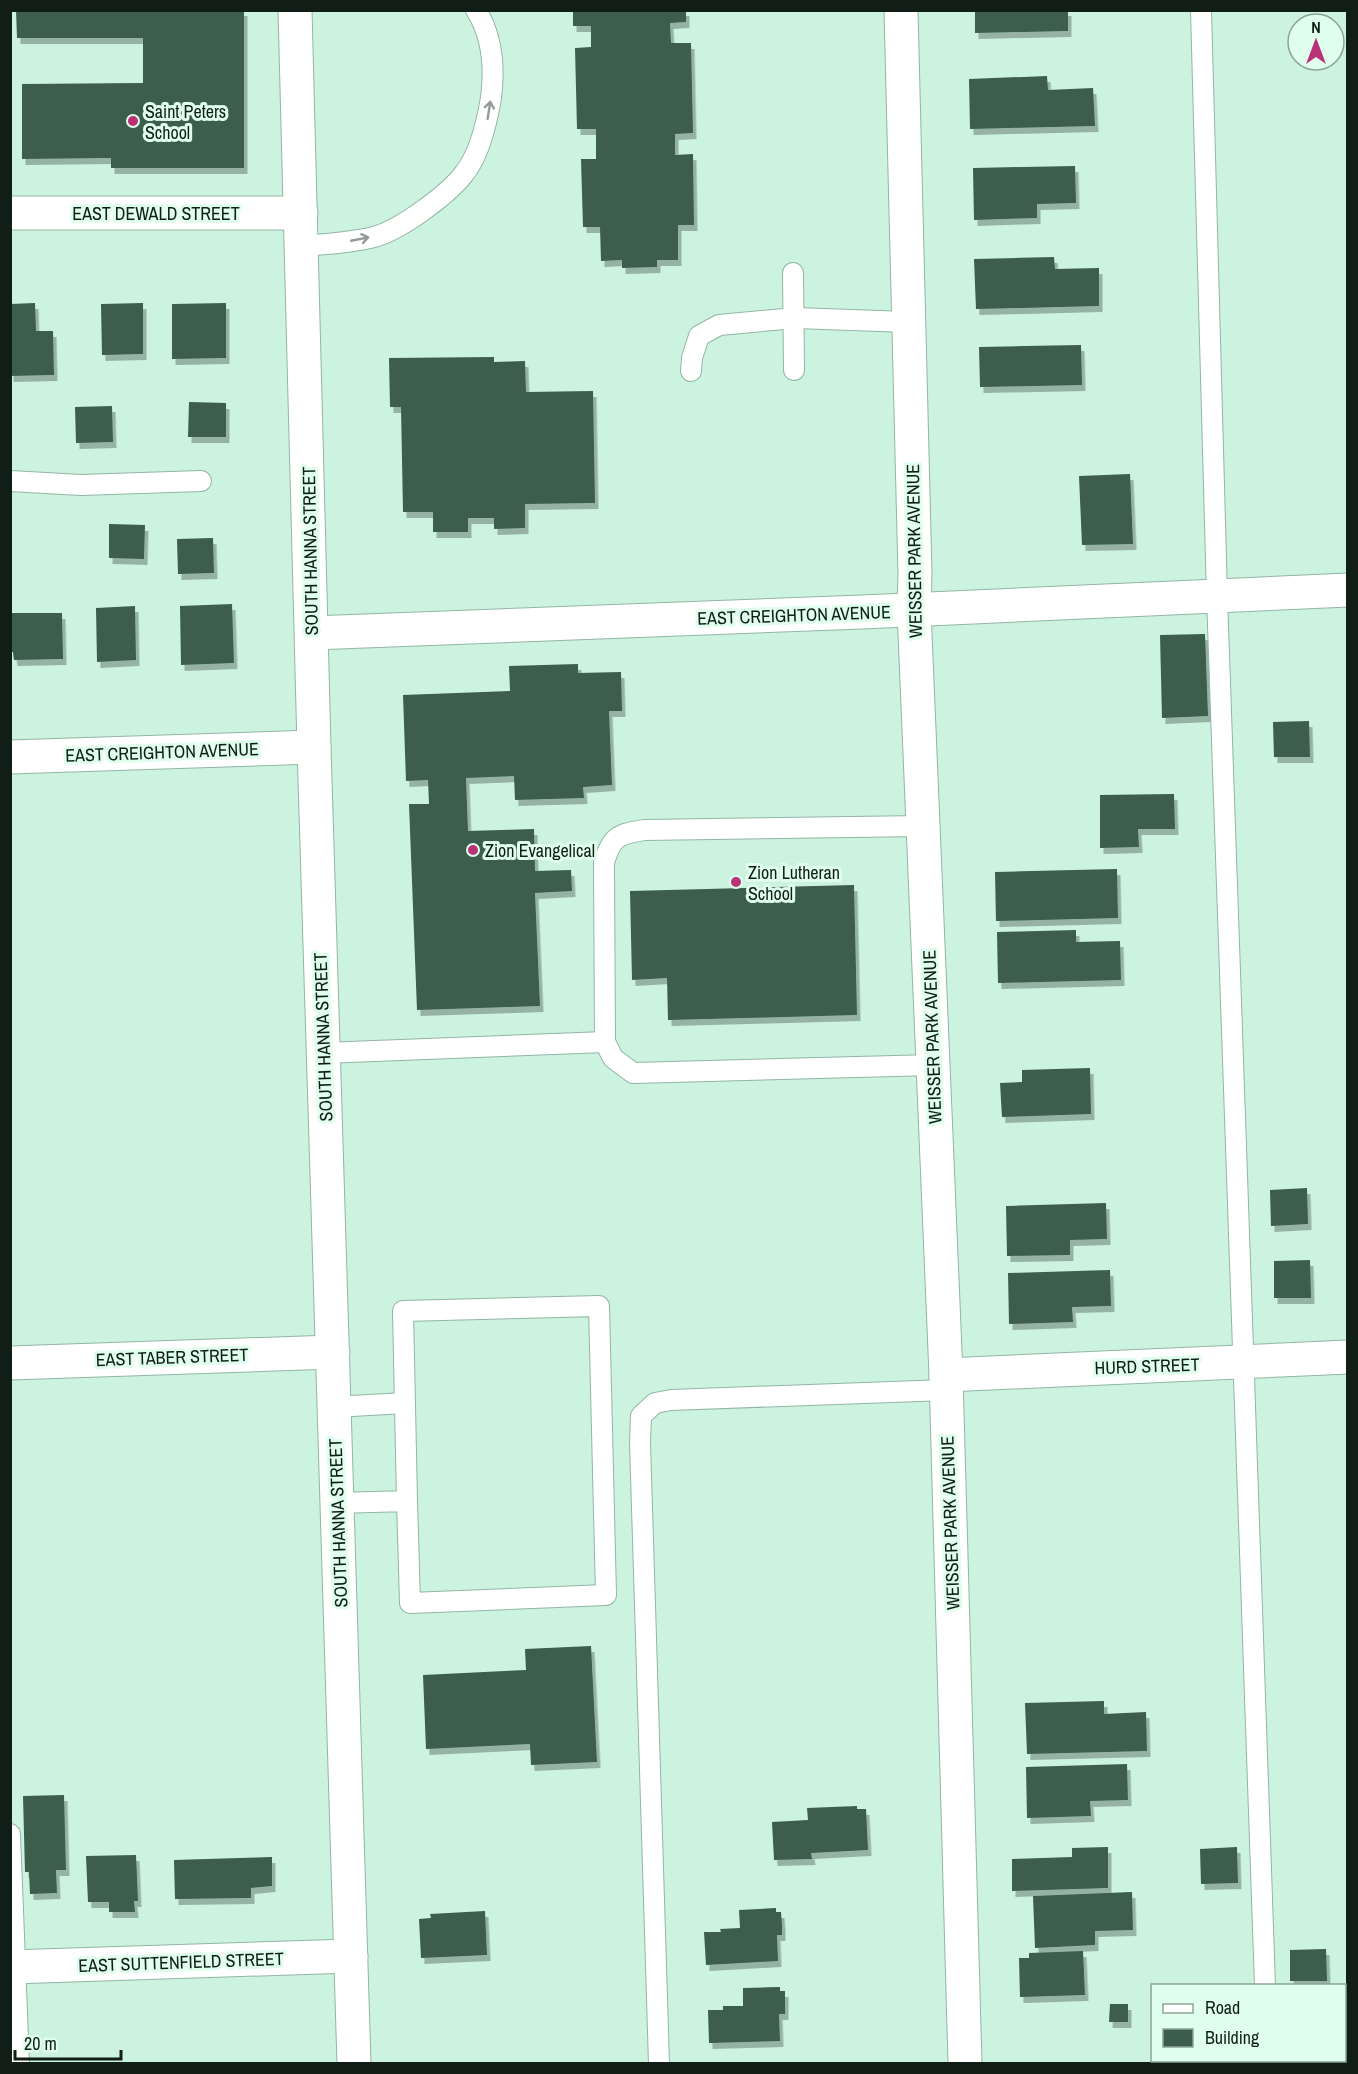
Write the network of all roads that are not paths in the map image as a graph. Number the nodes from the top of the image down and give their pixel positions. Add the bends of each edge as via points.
1 (295, 10) edge
2 (476, 10) edge
3 (901, 10) edge
4 (1201, 10) edge
5 (10, 213) edge
6 (301, 213) junction
7 (302, 246) junction
8 (793, 273) dead end
9 (795, 318) junction
10 (908, 322) junction
11 (795, 370) dead end
12 (691, 371) dead end
13 (10, 481) edge
14 (201, 481) dead end
15 (1347, 590) edge
16 (1217, 596) junction
17 (914, 610) junction
18 (312, 633) junction
19 (314, 747) junction
20 (10, 757) edge
21 (923, 826) junction
22 (605, 1042) junction
23 (323, 1053) junction
24 (933, 1065) junction
25 (333, 1352) junction
26 (1347, 1357) edge
27 (1245, 1362) junction
28 (10, 1363) edge
29 (946, 1383) junction
30 (405, 1403) junction
31 (334, 1407) junction
32 (407, 1501) junction
33 (337, 1503) junction
34 (10, 1834) edge
35 (351, 1956) junction
36 (14, 1967) edge
37 (1265, 1984) edge
38 (19, 2064) edge
39 (354, 2064) edge
40 (659, 2064) edge
41 (965, 2064) edge

1 - 6 street, SOUTH HANNA STREET
7 -> 2 lane via 376,236 415,216 464,174 484,130 493,84 492,51 485,24
3 - 10 street, WEISSER PARK AVENUE
4 - 16 lane
5 - 6 street, EAST DEWALD STREET
6 - 7 street, SOUTH HANNA STREET
7 - 18 street, SOUTH HANNA STREET
8 - 9 lane
9 - 10 lane
9 - 11 lane
9 - 12 lane via 720,325 699,336
10 - 17 street, WEISSER PARK AVENUE
13 - 14 lane via 81,485
15 - 16 street, EAST CREIGHTON AVENUE
16 - 17 street, EAST CREIGHTON AVENUE
16 - 27 lane
17 - 18 street, EAST CREIGHTON AVENUE
17 - 21 street, WEISSER PARK AVENUE
18 - 19 street, SOUTH HANNA STREET
19 - 20 street, EAST CREIGHTON AVENUE
19 - 23 street, SOUTH HANNA STREET
21 - 22 lane via 622,833 609,846 604,863
21 - 24 street, WEISSER PARK AVENUE
22 - 23 lane
22 - 24 lane via 613,1058 633,1073
23 - 25 street, SOUTH HANNA STREET
24 - 29 street, WEISSER PARK AVENUE
25 - 28 street, EAST TABER STREET
25 - 31 street, SOUTH HANNA STREET
26 - 27 street, HURD STREET
27 - 29 street, HURD STREET
27 - 37 lane
29 - 40 lane via 671,1400 655,1403 641,1416
29 - 41 street, WEISSER PARK AVENUE
30 - 31 lane
30 - 32 lane
30 - 32 lane via 403,1311 599,1306 606,1595 410,1603
31 - 33 street, SOUTH HANNA STREET
32 - 33 lane
33 - 35 street, SOUTH HANNA STREET
34 - 36 lane
35 - 36 street, EAST SUTTENFIELD STREET
35 - 39 street, SOUTH HANNA STREET
36 - 38 lane

